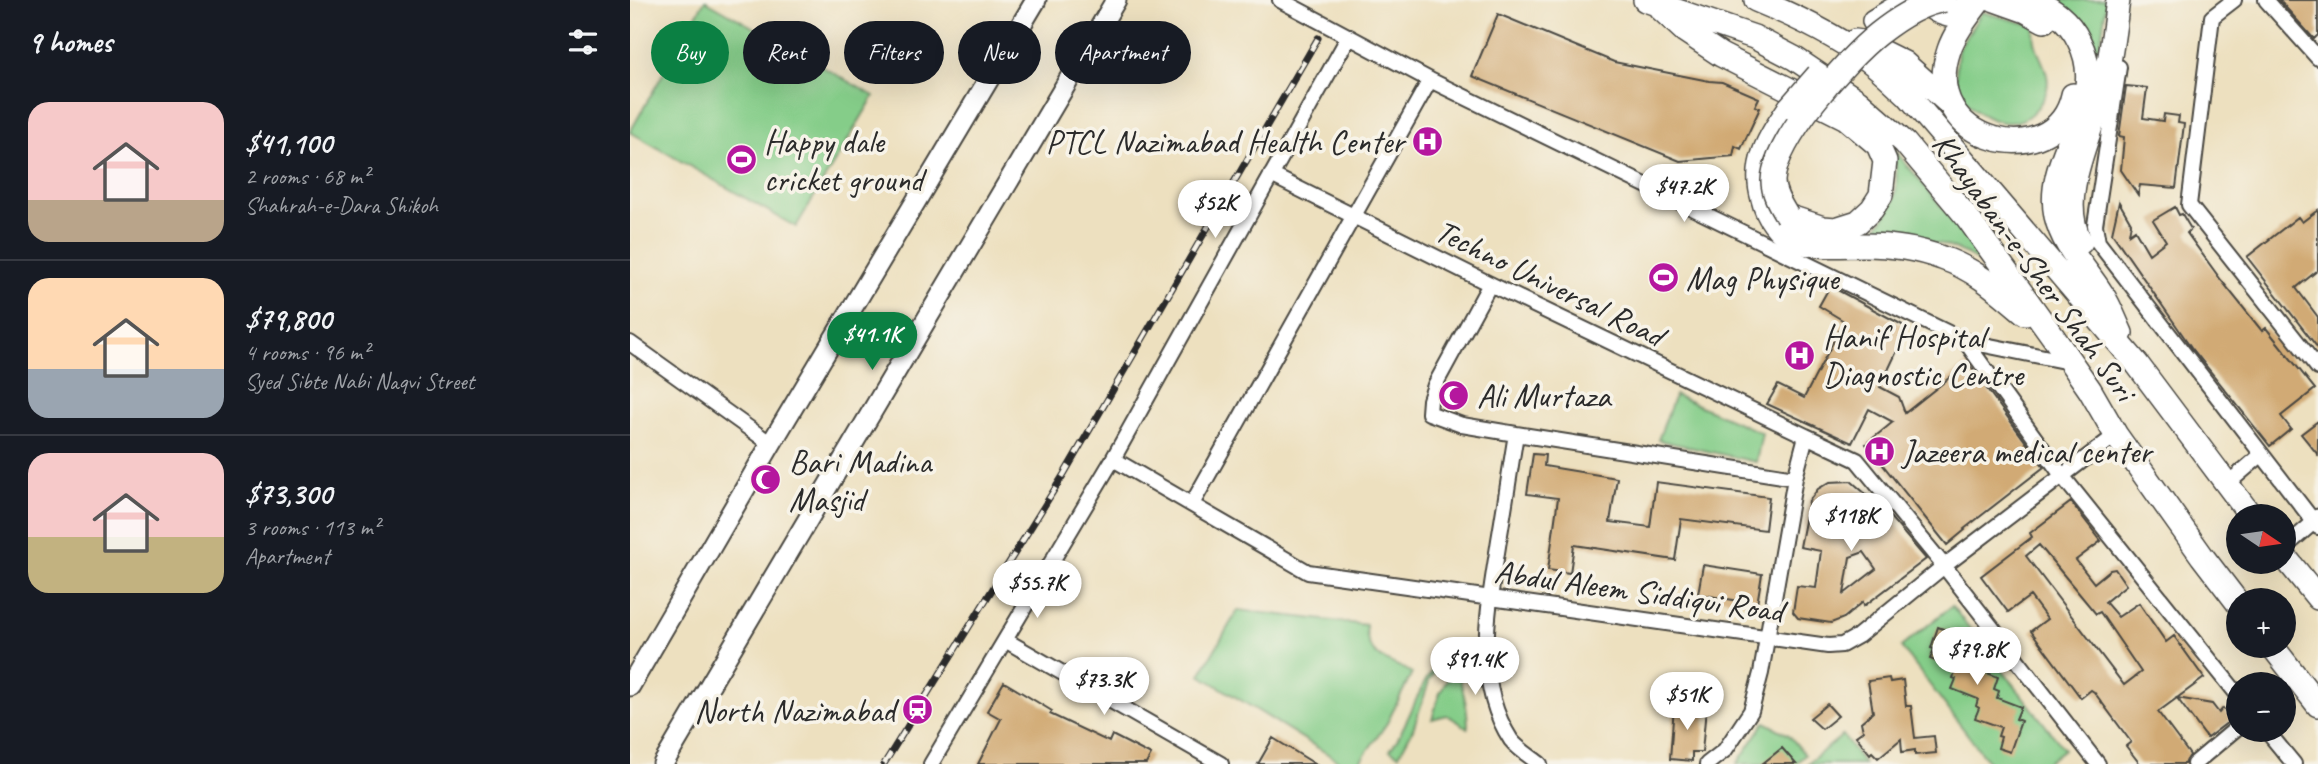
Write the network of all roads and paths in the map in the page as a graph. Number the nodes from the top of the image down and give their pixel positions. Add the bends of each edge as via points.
1 (1036, 0) edge
2 (1116, 0) edge
3 (1280, 0) edge
4 (1755, 0) edge
5 (1900, 0) edge
6 (1909, 0) edge
7 (1924, 0) edge
8 (1945, 0) edge
9 (1978, 0) edge
10 (1995, 0) edge
11 (2032, 0) edge
12 (2118, 0) edge
13 (2130, 0) edge
14 (2234, 0) edge
15 (2266, 0) edge
16 (1650, 1) edge
17 (1874, 21) junction
18 (1348, 38) junction
19 (1832, 38) junction
20 (2318, 58) edge
21 (1430, 80) junction
22 (1952, 106) junction
23 (1271, 175) junction
24 (1353, 217) junction
25 (1490, 284) junction
26 (2054, 338) junction
27 (1965, 341) junction
28 (631, 346) edge
29 (2069, 362) junction
30 (2137, 364) junction
31 (2318, 368) edge
32 (1516, 434) junction
33 (2116, 435) junction
34 (1806, 436) junction
35 (771, 444) junction
36 (2261, 455) junction
37 (1113, 459) junction
38 (2063, 477) junction
39 (1795, 478) junction
40 (2225, 485) junction
41 (1192, 504) junction
42 (2241, 504) edge
43 (2317, 523) edge
44 (2296, 539) edge
45 (1944, 566) junction
46 (2296, 570) edge
47 (2227, 588) edge
48 (1490, 597) junction
49 (2318, 597) edge
50 (1768, 638) junction
51 (1005, 640) junction
52 (2281, 658) edge
53 (2226, 680) edge
54 (630, 686) edge
55 (2318, 705) edge
56 (2226, 737) edge
57 (2276, 742) edge
58 (2091, 762) edge
59 (663, 764) edge
60 (931, 764) edge
61 (1221, 764) edge
62 (1540, 764) edge
63 (1706, 764) edge
64 (2194, 764) edge
65 (2294, 764) edge

1 - 35 street
2 - 59 street
3 - 18 street
4 - 19 main road
5 - 17 main road
6 - 17 main road
7 - 9 main road via 1933,10 1953,16
8 - 16 main road, bridge via 1914,10 1866,44 1806,113 1785,144 1775,166 1773,184 1778,201 1787,216 1836,229 1858,222 1881,195 1885,161 1878,145 1846,118 1721,55
9 - 22 main road via 1949,50 1944,72
10 - 22 main road via 2055,26 2066,41 2076,81 2071,105 2050,131 2024,141 1996,140 1975,132
11 - 30 main road via 2062,16 2087,54 2089,80 2054,195 2056,216 2064,240 2102,294
12 - 30 main road via 2108,71 2080,160 2072,203 2074,229 2089,256 2118,290
13 - 36 street via 2095,225 2098,242
14 - 31 street via 2212,17 2189,205
15 - 20 street
16 - 26 main road, Khayaban-e-Sher Shah Suri via 1754,37 1858,101 1905,142 1967,217
17 - 26 main road, bridge via 1830,61 1773,134 1759,166 1767,214 1794,240 1879,246 1941,257 1981,276
18 - 21 street
18 - 23 street
19 - 22 main road via 1862,42 1904,63
19 - 30 main road, Khayaban-e-Sher Shah Suri via 1874,64 1908,95
21 - 24 street
21 - 27 street
23 - 24 street, Techno Universal Road
23 - 37 street
24 - 25 street, Techno Universal Road
24 - 41 street
25 - 32 street via 1435,385 1429,413 1462,425
25 - 34 street, Techno Universal Road
26 - 29 main road, Khayaban-e-Sher Shah Suri
27 - 29 street
27 - 38 street
28 - 35 street
29 - 33 main road, Khayaban-e-Sher Shah Suri
30 - 40 main road, Khayaban-e-Sher Shah Suri
32 - 39 street
32 - 48 street
33 - 38 street, Abdul Aleem Siddiqui Road
33 - 47 main road, Khayaban-e-Sher Shah Suri
34 - 39 street
34 - 45 street, Techno Universal Road via 1857,460
35 - 54 street
36 - 40 street
36 - 43 street
37 - 41 street, Abdul Aleem Siddiqui Road
37 - 51 street
38 - 45 street, Abdul Aleem Siddiqui Road
38 - 53 street
39 - 50 street
40 - 42 main road, Khayaban-e-Sher Shah Suri
41 - 48 street, Abdul Aleem Siddiqui Road via 1308,572
43 - 44 street
45 - 50 street, Abdul Aleem Siddiqui Road via 1842,645
45 - 58 street, Techno Universal Road
46 - 49 main road
48 - 50 street, Abdul Aleem Siddiqui Road
48 - 62 street via 1488,680 1495,708 1512,741
50 - 63 street via 1751,710 1725,750
51 - 60 street
51 - 61 street
52 - 55 main road
56 - 64 street
57 - 65 street

